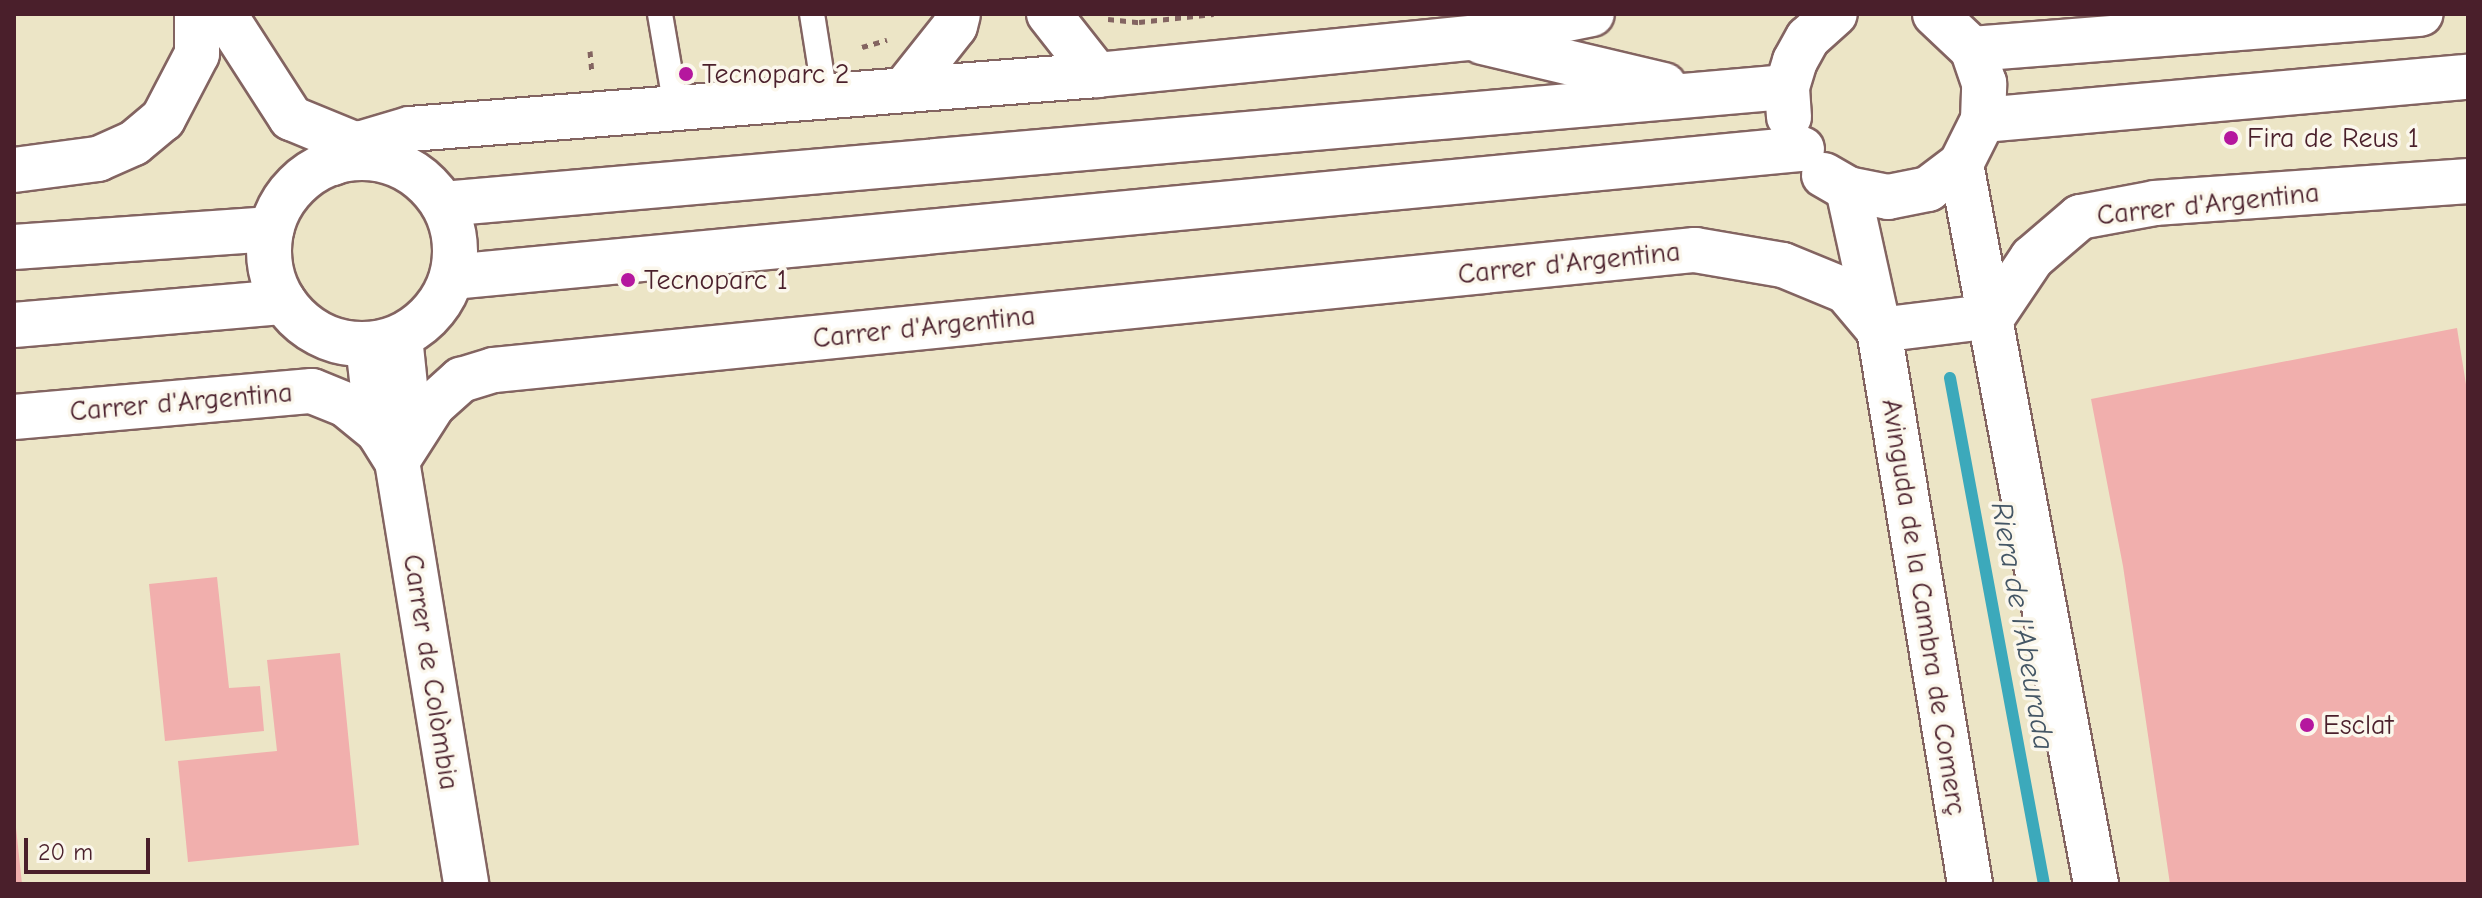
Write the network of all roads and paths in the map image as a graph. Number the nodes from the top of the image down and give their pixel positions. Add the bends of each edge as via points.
1 (197, 14) edge
2 (224, 14) edge
3 (660, 14) edge
4 (812, 14) edge
5 (958, 14) edge
6 (1049, 14) edge
7 (1214, 14) edge
8 (1592, 14) edge
9 (1835, 14) edge
10 (2421, 14) edge
11 (1102, 17) dead end
12 (1951, 24) edge
13 (1468, 38) junction
14 (1097, 75) junction
15 (2468, 77) edge
16 (1787, 87) junction
17 (905, 89) junction
18 (1702, 94) junction
19 (825, 96) junction
20 (676, 108) junction
21 (291, 118) junction
22 (1983, 120) junction
23 (1802, 149) junction
24 (363, 157) junction
25 (1961, 164) junction
26 (14, 170) edge
27 (2468, 181) edge
28 (1848, 189) junction
29 (443, 204) junction
30 (276, 218) junction
31 (14, 222) edge
32 (120, 236) junction
33 (14, 247) edge
34 (452, 277) junction
35 (284, 302) junction
36 (1993, 316) junction
37 (14, 325) edge
38 (1879, 330) junction
39 (384, 341) junction
40 (14, 417) edge
41 (395, 442) junction
42 (466, 884) edge
43 (1970, 884) edge
44 (2096, 884) edge

1 - 26 street via 197,54 163,119 134,143 98,159
2 - 21 street
3 - 20 lane
4 - 19 lane
5 - 17 street via 955,26
6 - 14 street
7 - 11 path via 1139,22
8 - 13 street
9 - 16 street via 1808,38
10 - 12 street
12 - 22 street via 1984,83
13 - 14 street
13 - 18 street
14 - 17 street
15 - 22 street
16 - 18 street
16 - 23 street via 1789,120
17 - 19 street
18 - 29 street
19 - 20 street
20 - 24 street via 410,129
21 - 24 street
21 - 30 street
22 - 25 street
23 - 28 street via 1829,180
23 - 34 street
24 - 29 street via 423,180
24 - 30 street via 303,180
25 - 28 street via 1928,189 1888,197
25 - 36 street
27 - 36 street, Carrer d'Argentina via 2155,203 2080,217 2032,258
28 - 38 street, Avinguda de la Cambra de Comerç
29 - 34 street via 456,252
30 - 32 street
30 - 35 street via 269,254
31 - 32 street
32 - 33 street
34 - 39 street via 441,302
35 - 37 street
35 - 39 street via 320,335
36 - 38 street
36 - 44 street
38 - 41 street, Carrer d'Argentina via 1846,291 1783,265 1695,250 494,370 461,380
38 - 43 street, Avinguda de la Cambra de Comerç
39 - 41 street, Carrer de Colòmbia
40 - 41 street, Carrer d'Argentina via 312,391 346,405
41 - 42 street, Carrer de Colòmbia

